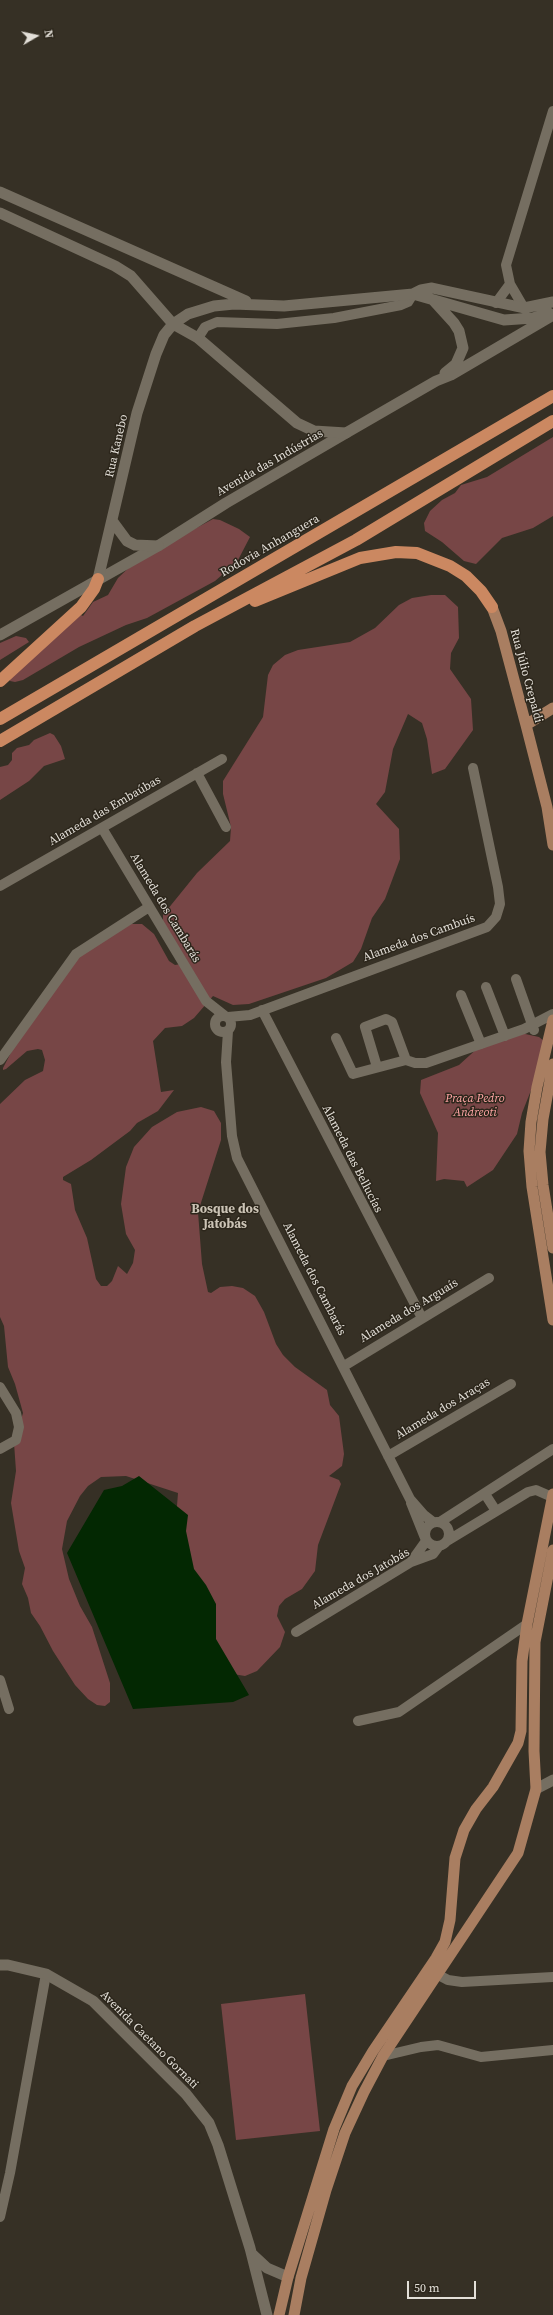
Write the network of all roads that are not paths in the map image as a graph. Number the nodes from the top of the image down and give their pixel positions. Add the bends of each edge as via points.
1 (553, 111) edge
2 (0, 192) edge
3 (0, 213) edge
4 (510, 284) junction
5 (413, 294) junction
6 (470, 298) junction
7 (434, 300) junction
8 (553, 302) edge
9 (496, 303) junction
10 (252, 304) junction
11 (524, 308) junction
12 (467, 311) junction
13 (553, 312) edge
14 (553, 315) edge
15 (173, 324) junction
16 (198, 338) junction
17 (436, 381) junction
18 (553, 396) edge
19 (553, 421) edge
20 (346, 433) junction
21 (112, 522) junction
22 (158, 546) junction
23 (98, 579) junction
24 (492, 607) joint
25 (195, 626) junction
26 (0, 635) edge
27 (0, 681) edge
28 (553, 708) edge
29 (0, 719) edge
30 (526, 725) junction
31 (0, 741) edge
32 (222, 759) dead end
33 (473, 768) dead end
34 (196, 773) junction
35 (550, 805) edge
36 (226, 827) dead end
37 (102, 828) junction
38 (553, 838) edge
39 (0, 886) edge
40 (149, 907) junction
41 (516, 979) dead end
42 (486, 987) dead end
43 (461, 995) dead end
44 (206, 1001) junction
45 (262, 1010) junction
46 (553, 1014) edge
47 (250, 1015) junction
48 (226, 1016) junction
49 (553, 1020) edge
50 (216, 1026) junction
51 (530, 1027) junction
52 (230, 1029) junction
53 (505, 1036) junction
54 (336, 1038) dead end
55 (548, 1039) junction
56 (481, 1044) junction
57 (0, 1059) edge
58 (406, 1060) junction
59 (226, 1062) junction
60 (553, 1064) edge
61 (377, 1067) junction
62 (553, 1248) edge
63 (489, 1278) dead end
64 (422, 1318) junction
65 (553, 1320) edge
66 (344, 1366) junction
67 (511, 1384) dead end
68 (0, 1387) edge
69 (0, 1449) edge
70 (553, 1449) edge
71 (388, 1456) junction
72 (485, 1494) junction
73 (553, 1495) edge
74 (410, 1499) junction
75 (496, 1511) junction
76 (436, 1522) junction
77 (426, 1539) junction
78 (443, 1544) junction
79 (553, 1550) edge
80 (411, 1562) junction
81 (526, 1624) junction
82 (296, 1632) dead end
83 (0, 1680) edge
84 (9, 1709) dead end
85 (358, 1721) dead end
86 (553, 1780) edge
87 (536, 1789) junction
88 (450, 1920) junction
89 (468, 1929) junction
90 (0, 1965) edge
91 (433, 1972) junction
92 (46, 1974) junction
93 (553, 1977) edge
94 (553, 2050) edge
95 (383, 2056) junction
96 (0, 2217) edge
97 (252, 2255) junction
98 (273, 2271) junction
99 (288, 2277) junction
100 (260, 2285) junction
101 (267, 2315) edge
102 (279, 2315) edge
103 (289, 2315) edge
104 (294, 2315) edge

1 - 4 street via 506,265
2 - 10 main road
3 - 15 main road via 115,266 143,288
4 - 9 street
4 - 11 street
5 - 6 main road via 432,288
5 - 7 main road
5 - 10 main road via 284,306
5 - 16 street via 408,302 401,305 334,318 277,324 217,322 205,327
6 - 9 main road
6 - 12 main road
7 - 12 main road
7 - 17 main road via 459,331 463,348 456,364
8 - 11 main road
9 - 11 main road
10 - 15 main road via 203,309 188,314
12 - 13 main road via 504,320 527,319
14 - 17 main road, Avenida das Indústrias via 451,375
15 - 16 main road
15 - 21 main road, Rua Kanebo via 164,335 156,354 137,413
16 - 20 main road via 300,425 314,431
17 - 20 main road, Avenida das Indústrias
18 - 29 highway, Rodovia Anhanguera
19 - 25 highway via 356,540
20 - 22 main road, Avenida das Indústrias via 226,502
21 - 22 main road via 126,541 134,546
21 - 23 main road, Rua Kanebo
22 - 23 main road, Avenida das Indústrias
23 - 26 main road, Avenida das Indústrias
23 - 27 highway via 81,607
24 - 25 highway via 466,576 450,566 417,554 396,552 360,558
24 - 30 main road, Rua Júlio Crepaldi via 501,631
25 - 31 highway
28 - 30 main road
30 - 35 main road, Rua Júlio Crepaldi
32 - 34 street, Alameda das Embaúbas
33 - 45 street, Alameda dos Cambuís via 498,887 500,904 496,917 487,927
34 - 36 street
34 - 37 street, Alameda das Embaúbas
35 - 38 main road, Rua Júlio Crepaldi
37 - 39 street, Alameda das Embaúbas
37 - 40 street, Alameda dos Cambarás
40 - 44 street, Alameda dos Cambarás
40 - 57 street via 76,954
41 - 51 street
42 - 53 street
43 - 56 street
44 - 48 street, Alameda dos Cambarás
44 - 50 street, Alameda dos Cambarás
45 - 47 street, Alameda dos Cambuís
45 - 64 street, Alameda das Bellucías
46 - 51 street
47 - 48 street, Alameda dos Cambuís
47 - 52 street, Alameda dos Cambuís
48 - 50 street via 218,1017
48 - 52 street via 232,1022
49 - 55 main road
50 - 52 street via 222,1033
50 - 59 street, Alameda dos Cambarás
51 - 53 street
51 - 55 street
52 - 59 street, Alameda dos Cambarás
53 - 56 street
54 - 61 street via 353,1074
55 - 65 main road via 531,1122 529,1151 532,1187
56 - 58 street via 426,1063
58 - 61 street
58 - 61 street via 392,1022 386,1019 366,1027
59 - 66 street, Alameda dos Cambarás via 232,1136 237,1158
60 - 62 main road via 542,1119 540,1152 542,1185
63 - 64 street, Alameda dos Arguaís
64 - 66 street, Alameda dos Arguaís
66 - 71 street, Alameda dos Cambarás
67 - 71 street, Alameda dos Araças
68 - 69 street via 16,1413 19,1427 16,1440
70 - 72 street
71 - 74 street, Alameda dos Cambarás
72 - 75 street
72 - 76 street
73 - 75 street, Alameda dos Jatobás via 536,1490 528,1492
73 - 81 main road
74 - 76 street, Alameda dos Cambarás via 424,1515
74 - 77 street, Alameda dos Cambarás via 413,1512
75 - 78 street, Alameda dos Jatobás
76 - 77 street via 424,1532
76 - 78 street via 444,1524 449,1532
77 - 78 street via 430,1544
77 - 80 street
78 - 80 street, Alameda dos Jatobás via 433,1554
79 - 87 main road via 535,1642
80 - 82 street, Alameda dos Jatobás
81 - 85 street via 399,1712
81 - 88 main road via 522,1661 521,1731 518,1742 493,1787 464,1830 455,1858
83 - 84 street
86 - 87 main road
87 - 89 main road via 518,1853
88 - 89 main road via 459,1928
88 - 91 main road via 445,1942
89 - 91 main road
90 - 92 main road, Avenida Caetano Gornati
91 - 93 street via 448,1980 462,1982
91 - 95 main road
91 - 99 main road via 373,2051 352,2086 334,2129
92 - 96 street
92 - 97 main road, Avenida Caetano Gornati via 93,2001 186,2094 209,2123
94 - 95 street via 482,2057 438,2045
95 - 104 main road via 345,2133 301,2278
97 - 98 main road
97 - 100 main road, Avenida Caetano Gornati
98 - 99 main road
98 - 100 main road
99 - 102 main road
99 - 103 main road via 292,2284
100 - 101 main road, Avenida Caetano Gornati

